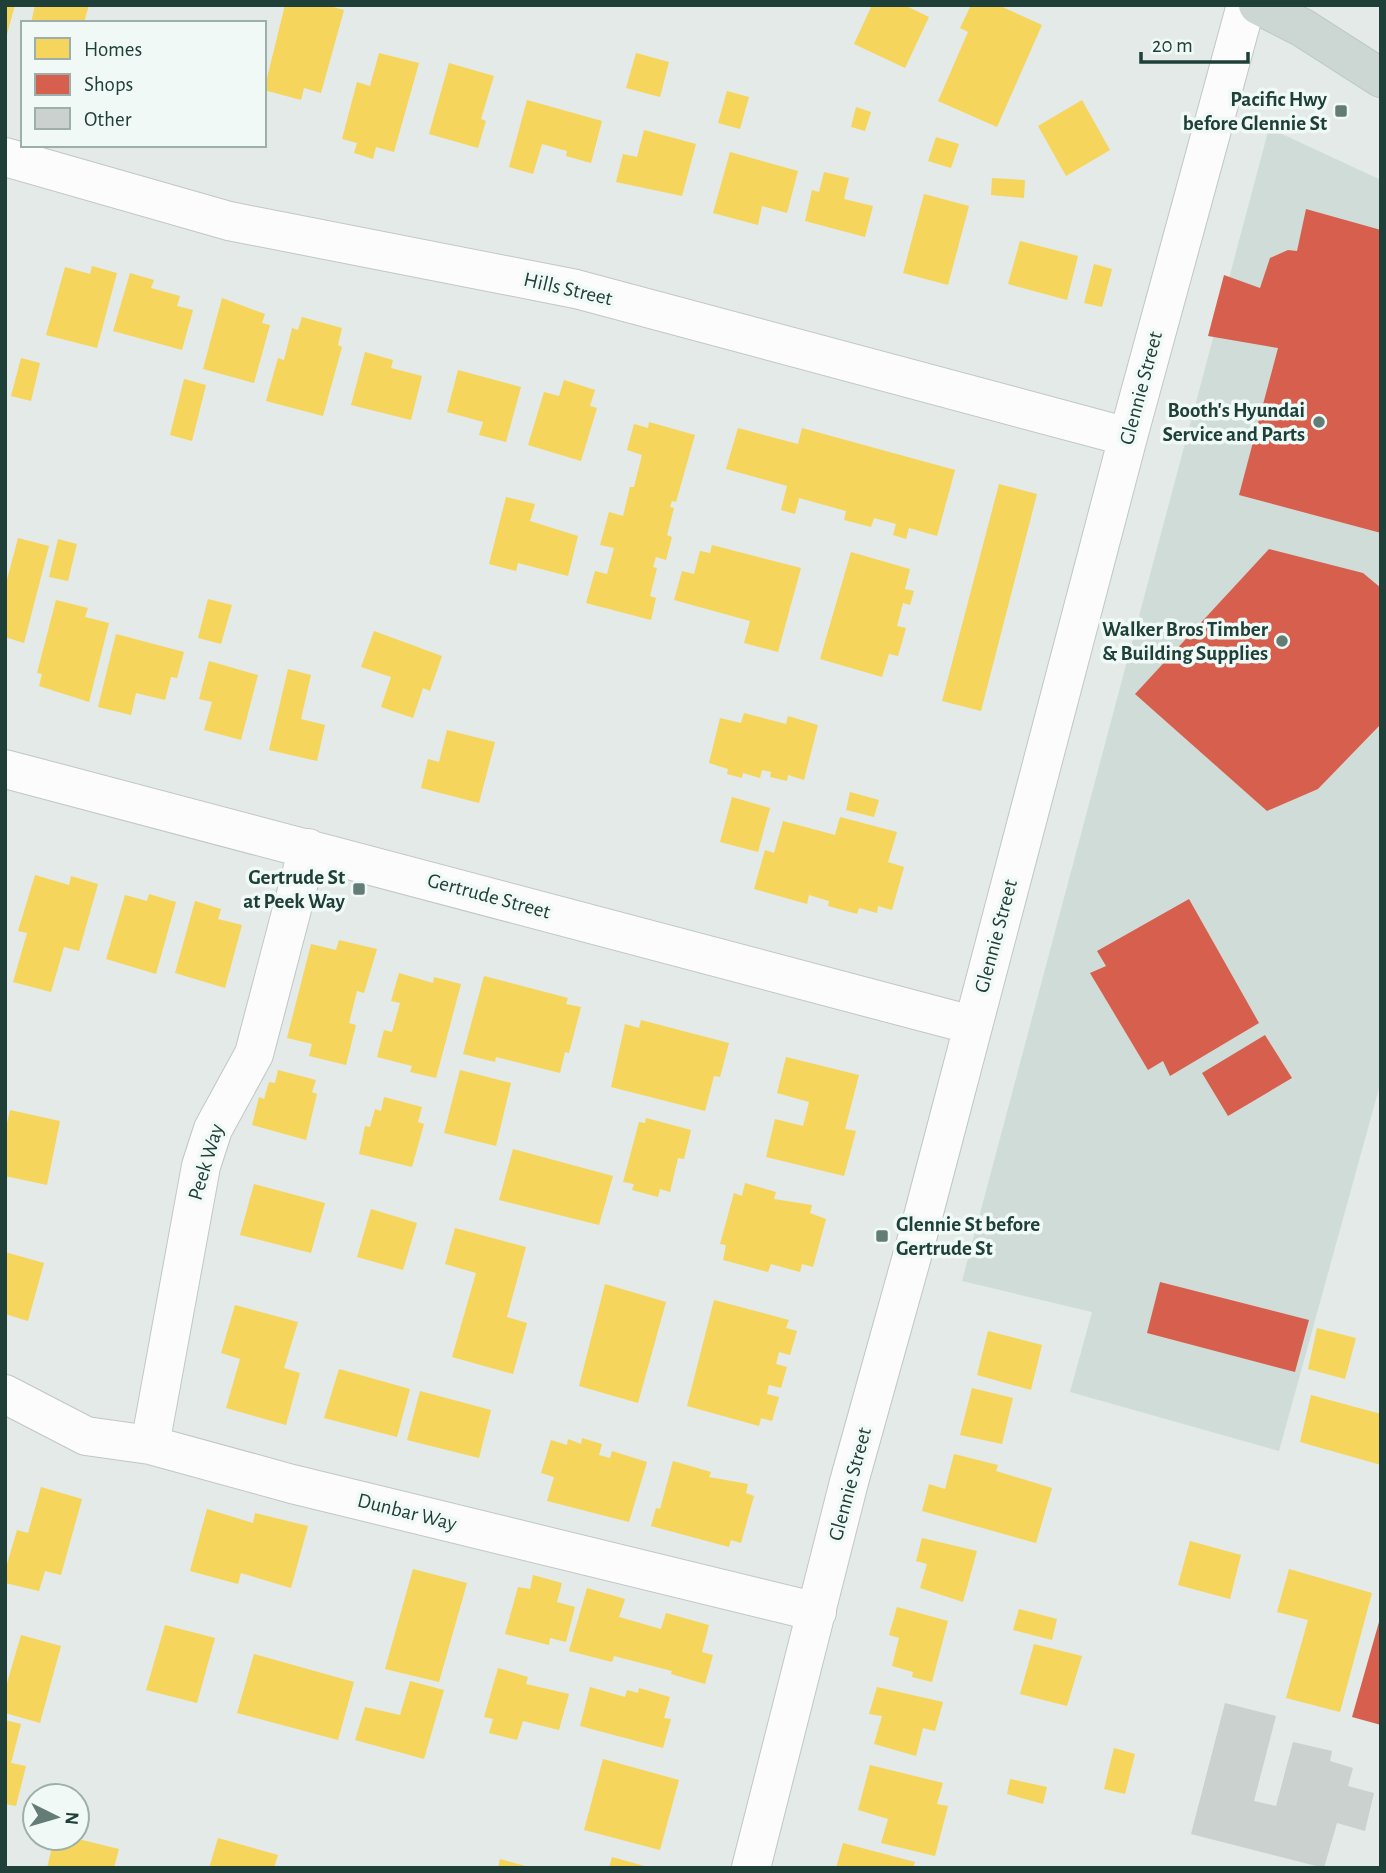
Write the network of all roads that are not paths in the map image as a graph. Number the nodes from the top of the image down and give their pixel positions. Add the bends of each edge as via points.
1 (1246, 5) edge
2 (1258, 5) edge
3 (1381, 78) edge
4 (5, 157) edge
5 (1128, 437) junction
6 (5, 769) edge
7 (308, 848) junction
8 (972, 1025) junction
9 (5, 1394) edge
10 (150, 1446) junction
11 (817, 1612) junction
12 (751, 1868) edge

1 - 5 street, Glennie Street
2 - 3 main road
4 - 5 street, Hills Street via 229,220 576,289
5 - 8 street, Glennie Street
6 - 7 street, Gertrude Street
7 - 8 street, Gertrude Street
7 - 10 street, Peek Way via 254,1054 213,1129 201,1166
8 - 11 street, Glennie Street
9 - 10 street, Dunbar Way via 86,1436
10 - 11 street, Dunbar Way
11 - 12 street, Glennie Street

